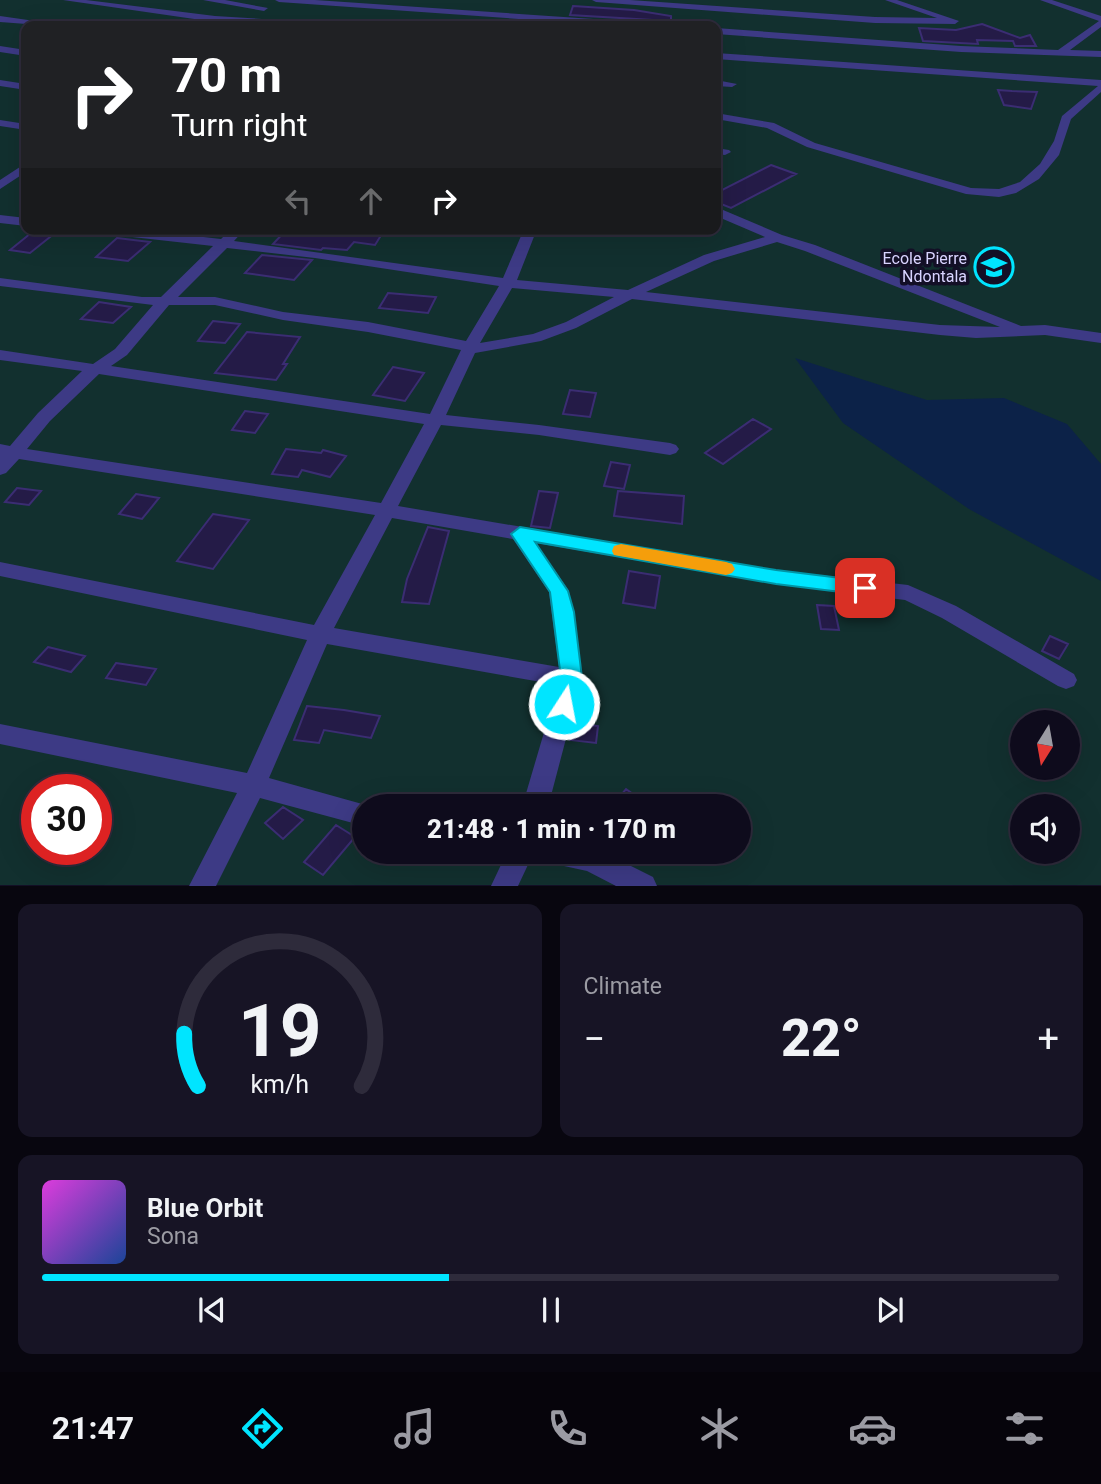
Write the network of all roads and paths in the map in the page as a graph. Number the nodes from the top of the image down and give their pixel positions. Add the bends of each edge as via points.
1 (67, 0) edge
2 (207, 0) edge
3 (278, 0) edge
4 (461, 0) edge
5 (596, 0) edge
6 (889, 0) edge
7 (1044, 0) edge
8 (649, 2) edge
9 (264, 8) junction
10 (710, 8) junction
11 (448, 11) junction
12 (0, 19) edge
13 (226, 21) edge
14 (244, 21) edge
15 (436, 21) edge
16 (573, 21) edge
17 (638, 21) edge
18 (711, 21) edge
19 (1101, 21) edge
20 (21, 22) edge
21 (721, 31) edge
22 (0, 50) edge
23 (21, 52) edge
24 (1061, 52) junction
25 (1101, 54) edge
26 (721, 56) edge
27 (1101, 64) edge
28 (0, 83) edge
29 (721, 83) edge
30 (732, 84) dead end
31 (21, 85) edge
32 (1101, 85) edge
33 (721, 117) edge
34 (0, 123) edge
35 (21, 126) edge
36 (0, 168) edge
37 (21, 169) edge
38 (21, 171) edge
39 (0, 185) edge
40 (721, 214) edge
41 (0, 219) edge
42 (21, 221) edge
43 (152, 235) edge
44 (233, 235) edge
45 (528, 235) edge
46 (777, 238) junction
47 (226, 243) junction
48 (0, 282) edge
49 (508, 283) junction
50 (630, 293) junction
51 (165, 301) junction
52 (1019, 329) junction
53 (1101, 338) edge
54 (470, 349) junction
55 (0, 355) edge
56 (95, 368) junction
57 (435, 420) junction
58 (670, 449) dead end
59 (8, 451) edge
60 (0, 469) edge
61 (385, 510) junction
62 (520, 534) junction
63 (0, 569) edge
64 (320, 634) junction
65 (571, 678) junction
66 (1066, 680) dead end
67 (0, 734) edge
68 (254, 786) junction
69 (539, 794) edge
70 (352, 811) edge
71 (515, 864) edge
72 (600, 864) edge
73 (202, 886) edge
74 (505, 886) edge
75 (644, 886) edge

1 - 13 street
2 - 9 street
3 - 9 street
3 - 11 street
4 - 11 street
5 - 8 street
6 - 10 street via 955,21
7 - 19 street
8 - 10 street
8 - 17 street
9 - 14 street
10 - 18 street
11 - 15 street
11 - 16 street
12 - 20 street
19 - 24 street
21 - 24 street
22 - 23 street
24 - 25 street
24 - 27 street
26 - 32 street
28 - 31 street
29 - 30 street
32 - 33 street via 1085,106 1066,118 1060,140 1041,173 993,195 811,145 770,125
34 - 35 street
36 - 37 street
38 - 39 street
40 - 46 street
41 - 42 street
43 - 47 street
44 - 47 street
45 - 49 street
46 - 50 street via 709,258
46 - 52 street
47 - 49 street
47 - 51 street
48 - 51 street
49 - 50 street
49 - 54 street
50 - 52 street via 940,330
50 - 54 street via 536,338
51 - 54 street via 215,301
51 - 56 street via 121,352
52 - 53 street
54 - 57 street
55 - 56 street
56 - 57 street
56 - 59 street
57 - 58 street
57 - 61 street
59 - 60 street
59 - 61 street
61 - 62 street
61 - 64 street
62 - 65 street via 559,591
62 - 66 street via 776,577 908,593
63 - 64 street
64 - 65 street
64 - 68 street
65 - 69 street
67 - 68 street
68 - 70 street
68 - 73 street
71 - 74 street
72 - 75 street

